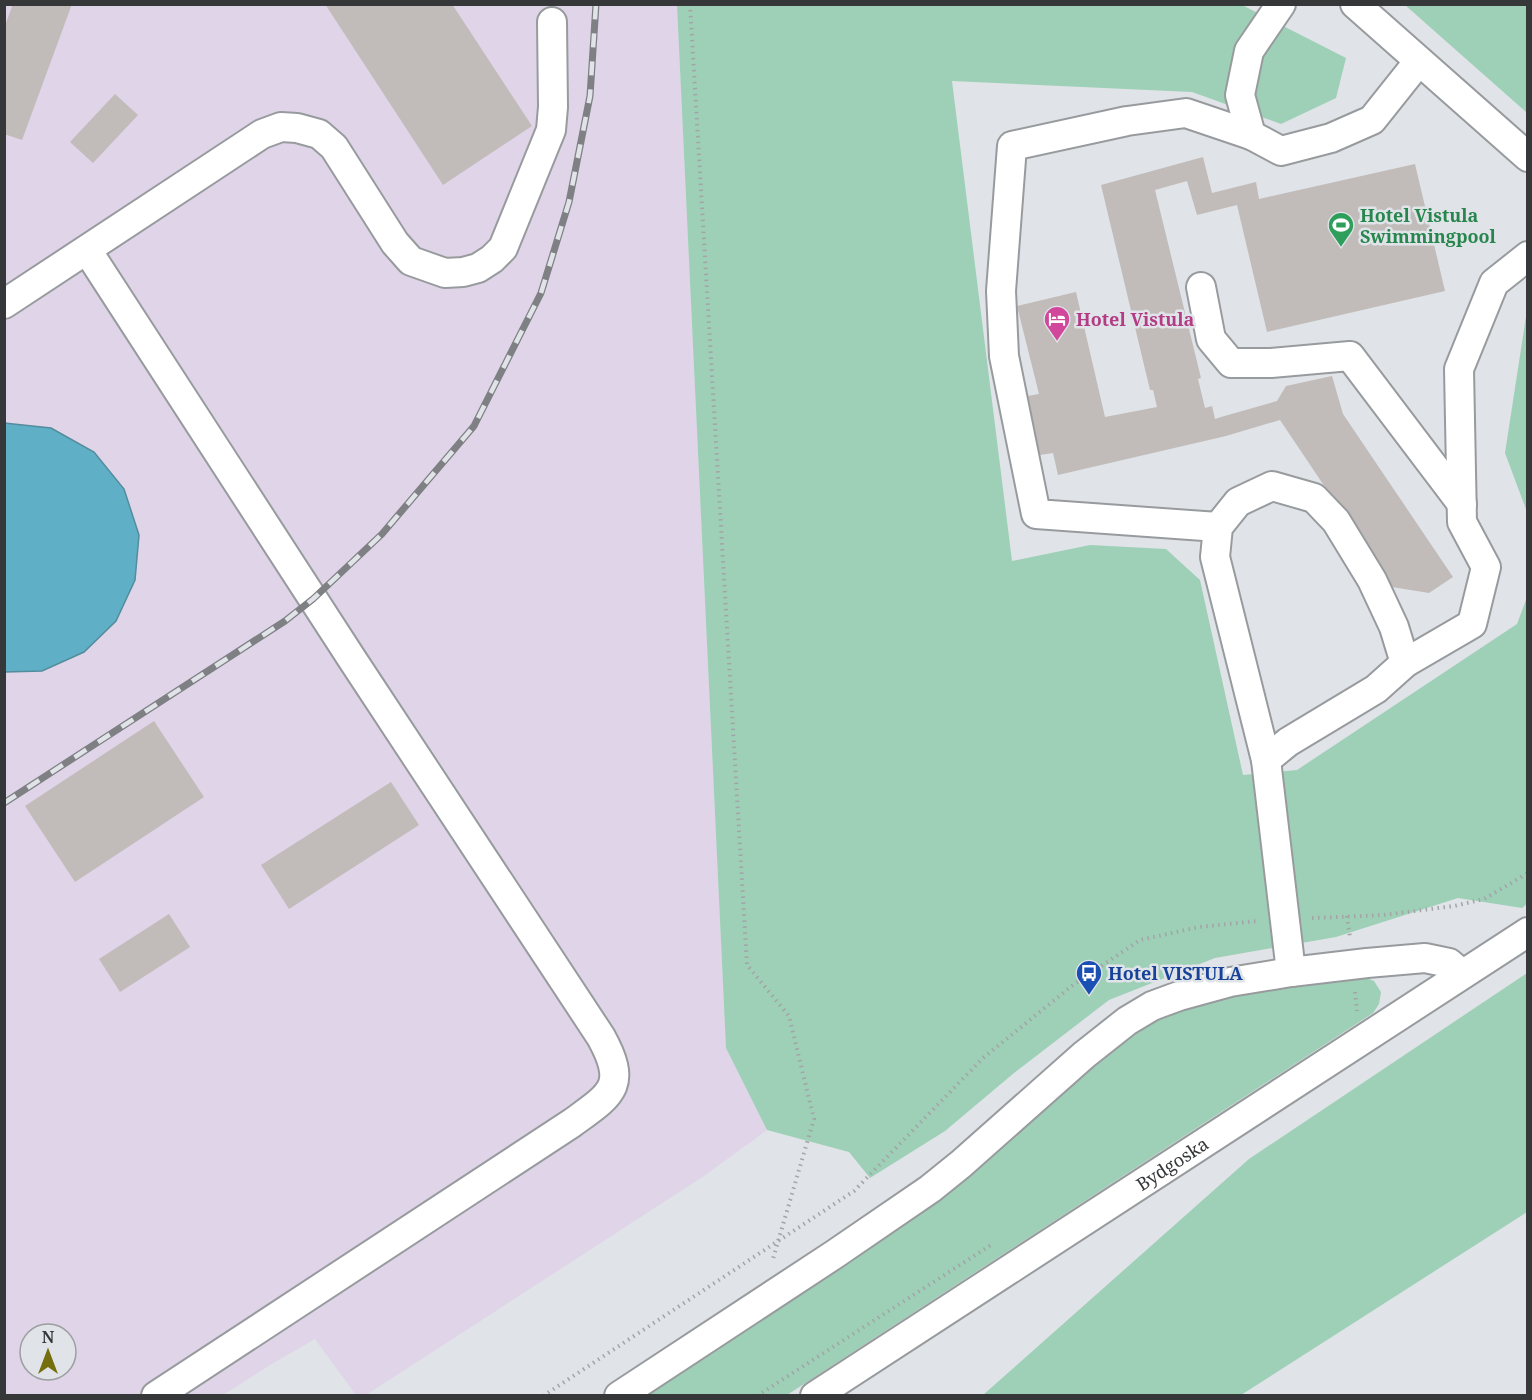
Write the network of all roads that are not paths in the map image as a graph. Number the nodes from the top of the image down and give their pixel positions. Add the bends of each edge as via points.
1 (1281, 4) edge
2 (1355, 4) edge
3 (552, 22) dead end
4 (1419, 61) junction
5 (1251, 135) junction
6 (1527, 157) edge
7 (87, 250) junction
8 (1527, 256) edge
9 (1201, 287) dead end
10 (4, 304) edge
11 (1462, 504) junction
12 (1218, 528) junction
13 (1405, 663) junction
14 (1266, 760) junction
15 (1527, 932) edge
16 (1290, 972) junction
17 (1462, 974) junction
18 (156, 1395) edge
19 (619, 1395) edge
20 (815, 1395) edge

1 - 5 street via 1249,51 1240,95
2 - 4 street
3 - 7 street via 551,130 503,248 478,268 445,273 411,261 395,243 334,147 319,134 281,127 253,140
4 - 5 street via 1372,120 1331,138 1281,151
4 - 6 street
5 - 12 street via 1186,113 1127,121 1012,146 1001,291 1004,356 1036,514
7 - 10 street
7 - 18 street via 601,1037 612,1057 615,1074 603,1101 572,1123
8 - 11 street via 1494,283 1459,369
9 - 11 street via 1210,339 1231,363 1350,356
11 - 13 street via 1462,522 1486,567 1472,624
12 - 13 street via 1238,502 1272,486 1314,498 1336,521 1372,580 1394,627
12 - 14 street via 1215,557
13 - 14 street via 1376,689 1288,742
14 - 16 street
15 - 17 street, Bydgoska
16 - 17 street via 1425,958 1449,963
16 - 19 street via 1179,996 1127,1021 930,1189
17 - 20 street, Bydgoska

